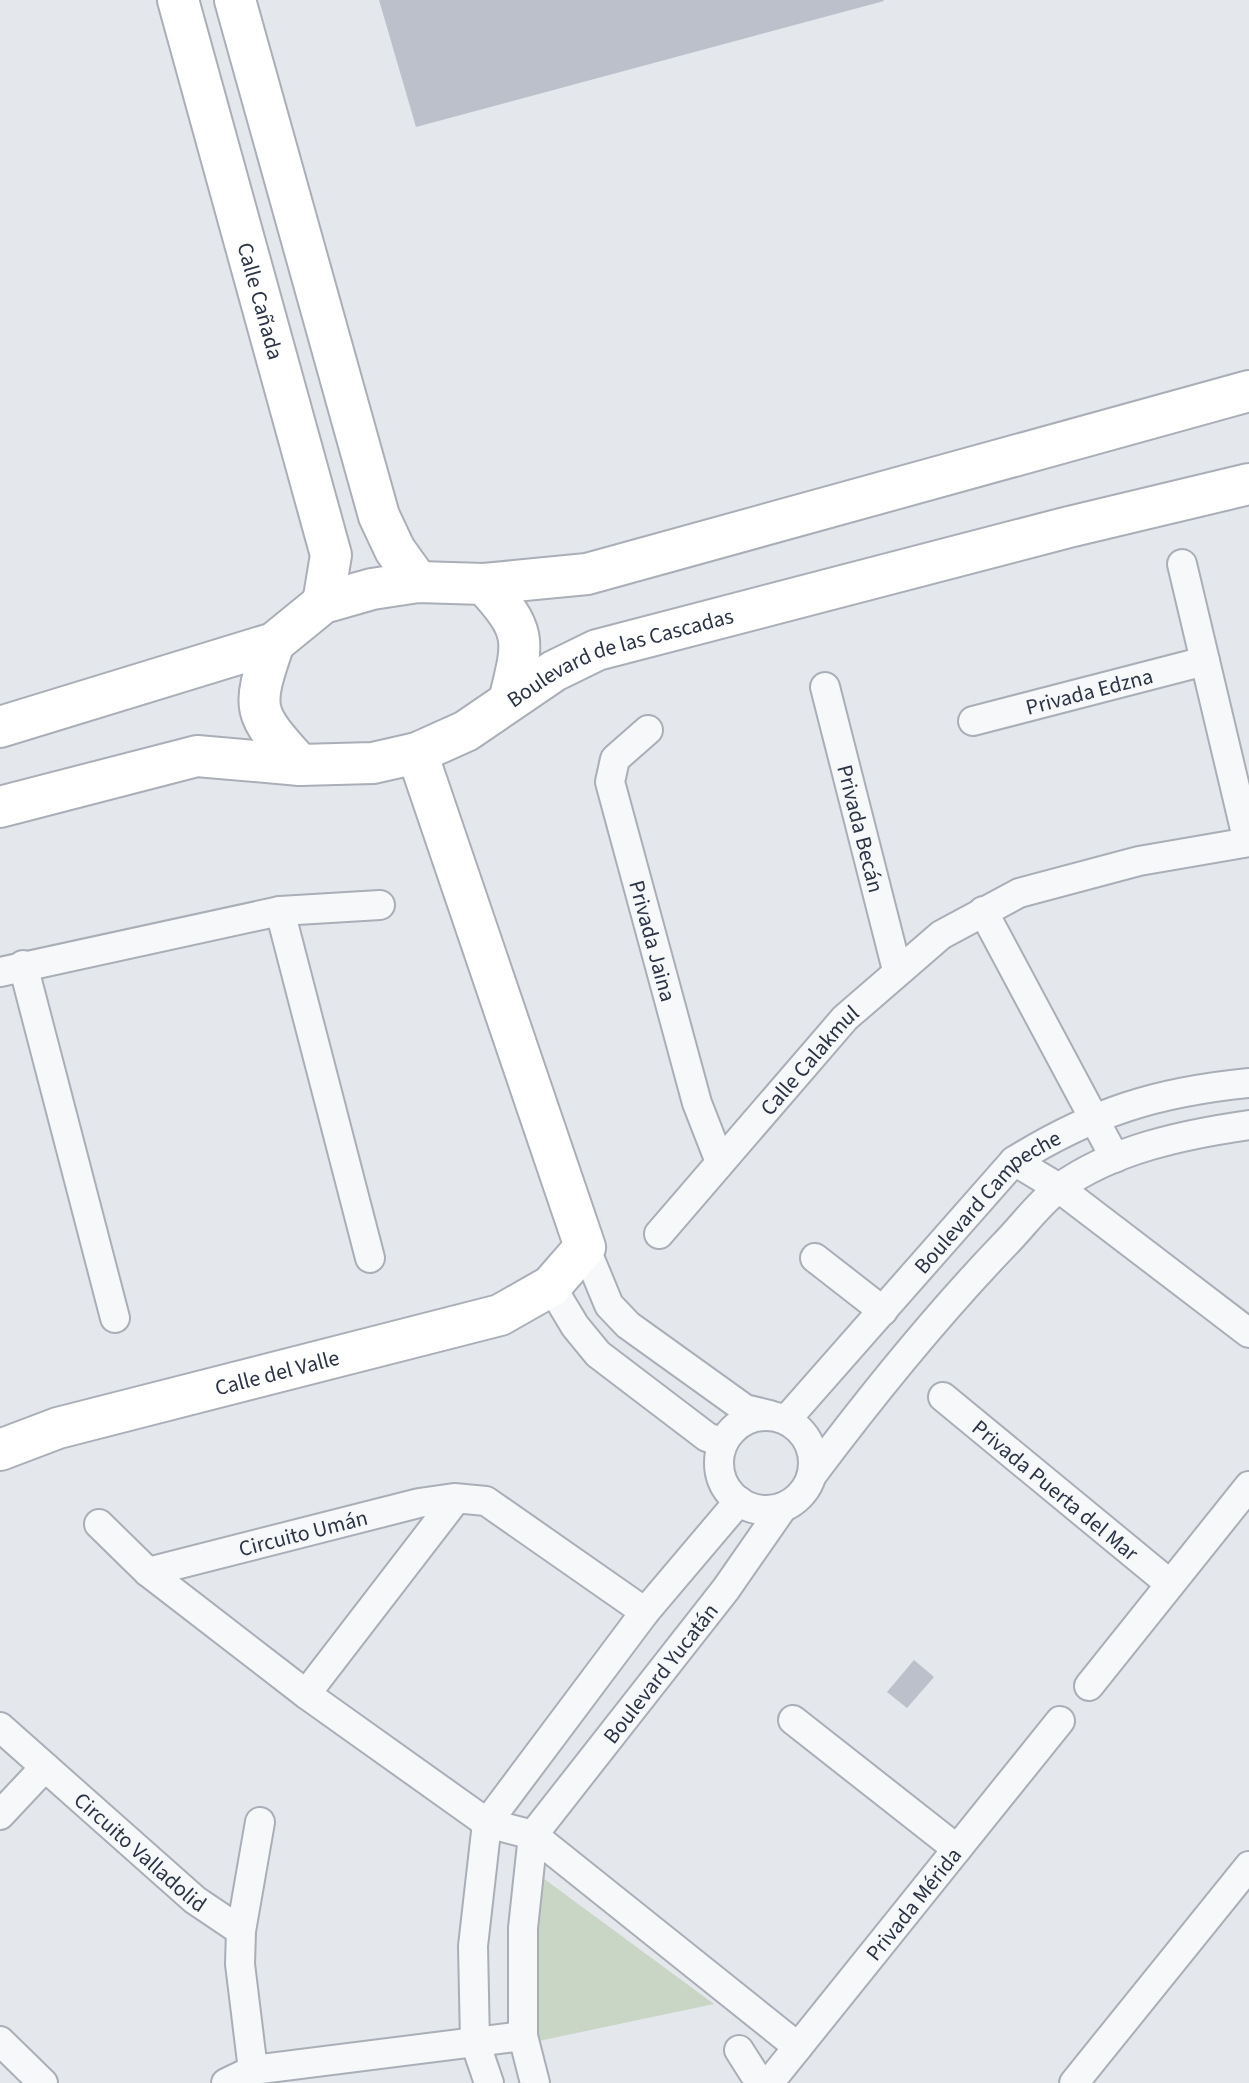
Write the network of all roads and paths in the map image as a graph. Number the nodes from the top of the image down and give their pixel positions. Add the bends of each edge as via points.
1 (178, 0) edge
2 (235, 0) edge
3 (277, 150) junction
4 (223, 162) junction
5 (313, 279) junction
6 (259, 297) junction
7 (1249, 391) edge
8 (1249, 484) edge
9 (1182, 564) dead end
10 (418, 582) junction
11 (484, 584) junction
12 (323, 603) junction
13 (274, 643) junction
14 (1205, 661) junction
15 (825, 687) dead end
16 (509, 701) junction
17 (973, 721) dead end
18 (0, 727) edge
19 (648, 730) dead end
20 (417, 753) junction
21 (300, 765) junction
22 (0, 807) edge
23 (1248, 842) edge
24 (380, 905) dead end
25 (280, 911) junction
26 (983, 911) junction
27 (11, 969) edge
28 (897, 970) junction
29 (1249, 1083) edge
30 (1093, 1118) junction
31 (1249, 1125) edge
32 (1115, 1158) junction
33 (1014, 1161) junction
34 (720, 1162) junction
35 (1059, 1188) junction
36 (659, 1234) dead end
37 (585, 1247) junction
38 (370, 1258) dead end
39 (815, 1258) dead end
40 (551, 1286) junction
41 (883, 1311) junction
42 (115, 1318) dead end
43 (1249, 1333) edge
44 (943, 1397) dead end
45 (781, 1418) junction
46 (723, 1443) junction
47 (0, 1450) edge
48 (812, 1475) junction
49 (1249, 1486) edge
50 (456, 1499) junction
51 (739, 1501) junction
52 (783, 1507) junction
53 (99, 1524) dead end
54 (148, 1572) junction
55 (1170, 1584) junction
56 (645, 1612) junction
57 (1089, 1686) dead end
58 (306, 1694) junction
59 (793, 1720) dead end
60 (1060, 1721) dead end
61 (0, 1727) edge
62 (45, 1767) junction
63 (0, 1815) edge
64 (260, 1822) dead end
65 (487, 1823) junction
66 (533, 1835) junction
67 (957, 1849) junction
68 (1249, 1866) edge
69 (241, 1931) junction
70 (523, 2036) junction
71 (0, 2041) edge
72 (475, 2042) junction
73 (798, 2047) junction
74 (739, 2050) dead end
75 (253, 2070) junction
76 (43, 2083) edge
77 (226, 2083) edge
78 (489, 2083) edge
79 (535, 2083) edge
80 (760, 2083) edge
81 (769, 2083) edge
82 (1074, 2083) edge

1 - 4 main road, Calle Cañada
2 - 3 main road
3 - 4 main road
3 - 5 main road
4 - 6 main road, Calle Cañada
5 - 6 main road
5 - 10 main road via 379,516
6 - 12 main road, Calle Cañada via 331,555
7 - 11 main road via 587,574
8 - 16 main road, Boulevard de las Cascadas via 597,650
9 - 14 street
10 - 11 main road
10 - 12 main road
11 - 16 main road via 510,612 520,635
12 - 13 main road
13 - 18 main road
13 - 21 main road via 258,689 260,709 267,728
14 - 17 street, Privada Edzna
14 - 23 street
15 - 28 street, Privada Becán
16 - 20 main road, Boulevard de las Cascadas via 466,731
19 - 34 street, Privada Jaina via 615,759 610,782 697,1103
20 - 21 main road, Boulevard de las Cascadas via 373,763
20 - 37 main road
21 - 22 main road, Boulevard de las Cascadas via 197,756
23 - 26 street, Calle Calakmul via 1062,880
24 - 25 street
25 - 27 street
25 - 38 street
26 - 28 street, Calle Calakmul
26 - 30 street
27 - 42 street
28 - 34 street, Calle Calakmul via 845,1018
29 - 30 street, Boulevard Campeche via 1206,1087
30 - 32 street
30 - 33 street, Boulevard Campeche
31 - 32 street, Boulevard Campeche via 1196,1132
32 - 35 street, Boulevard Campeche
33 - 35 street
33 - 41 street, Boulevard Campeche
34 - 36 street, Calle Calakmul
35 - 43 street
35 - 48 street, Boulevard Campeche via 969,1281
37 - 40 main road, Calle del Valle
37 - 45 street via 609,1305 628,1325 745,1409
39 - 41 street
40 - 46 street via 598,1354 707,1437
40 - 47 main road, Calle del Valle via 500,1315 58,1428
41 - 45 street, Boulevard Campeche
44 - 55 street, Privada Puerta del Mar
45 - 46 street via 756,1416 739,1424
45 - 48 street via 800,1429 809,1443
46 - 51 street via 720,1472
48 - 52 street via 806,1489
49 - 55 street
50 - 54 street, Circuito Umán via 419,1503
50 - 56 street, Circuito Umán via 486,1501
50 - 58 street
51 - 52 street via 753,1508
51 - 56 street
52 - 66 street, Boulevard Yucatán via 726,1589
53 - 54 street
54 - 58 street
55 - 57 street
56 - 65 street
58 - 65 street
59 - 67 street, Privada Mérida
60 - 67 street
61 - 62 street, Circuito Valladolid
62 - 63 street
62 - 69 street, Circuito Valladolid via 195,1900
64 - 69 street, Circuito Valladolid
65 - 66 street
65 - 72 street via 473,1946
66 - 70 street via 523,1928
66 - 73 street
67 - 73 street, Privada Mérida
68 - 82 street
69 - 75 street, Circuito Valladolid
70 - 72 street
70 - 79 street
71 - 76 street
72 - 75 street
72 - 78 street
73 - 81 street, Privada Mérida
74 - 80 street
75 - 77 street

